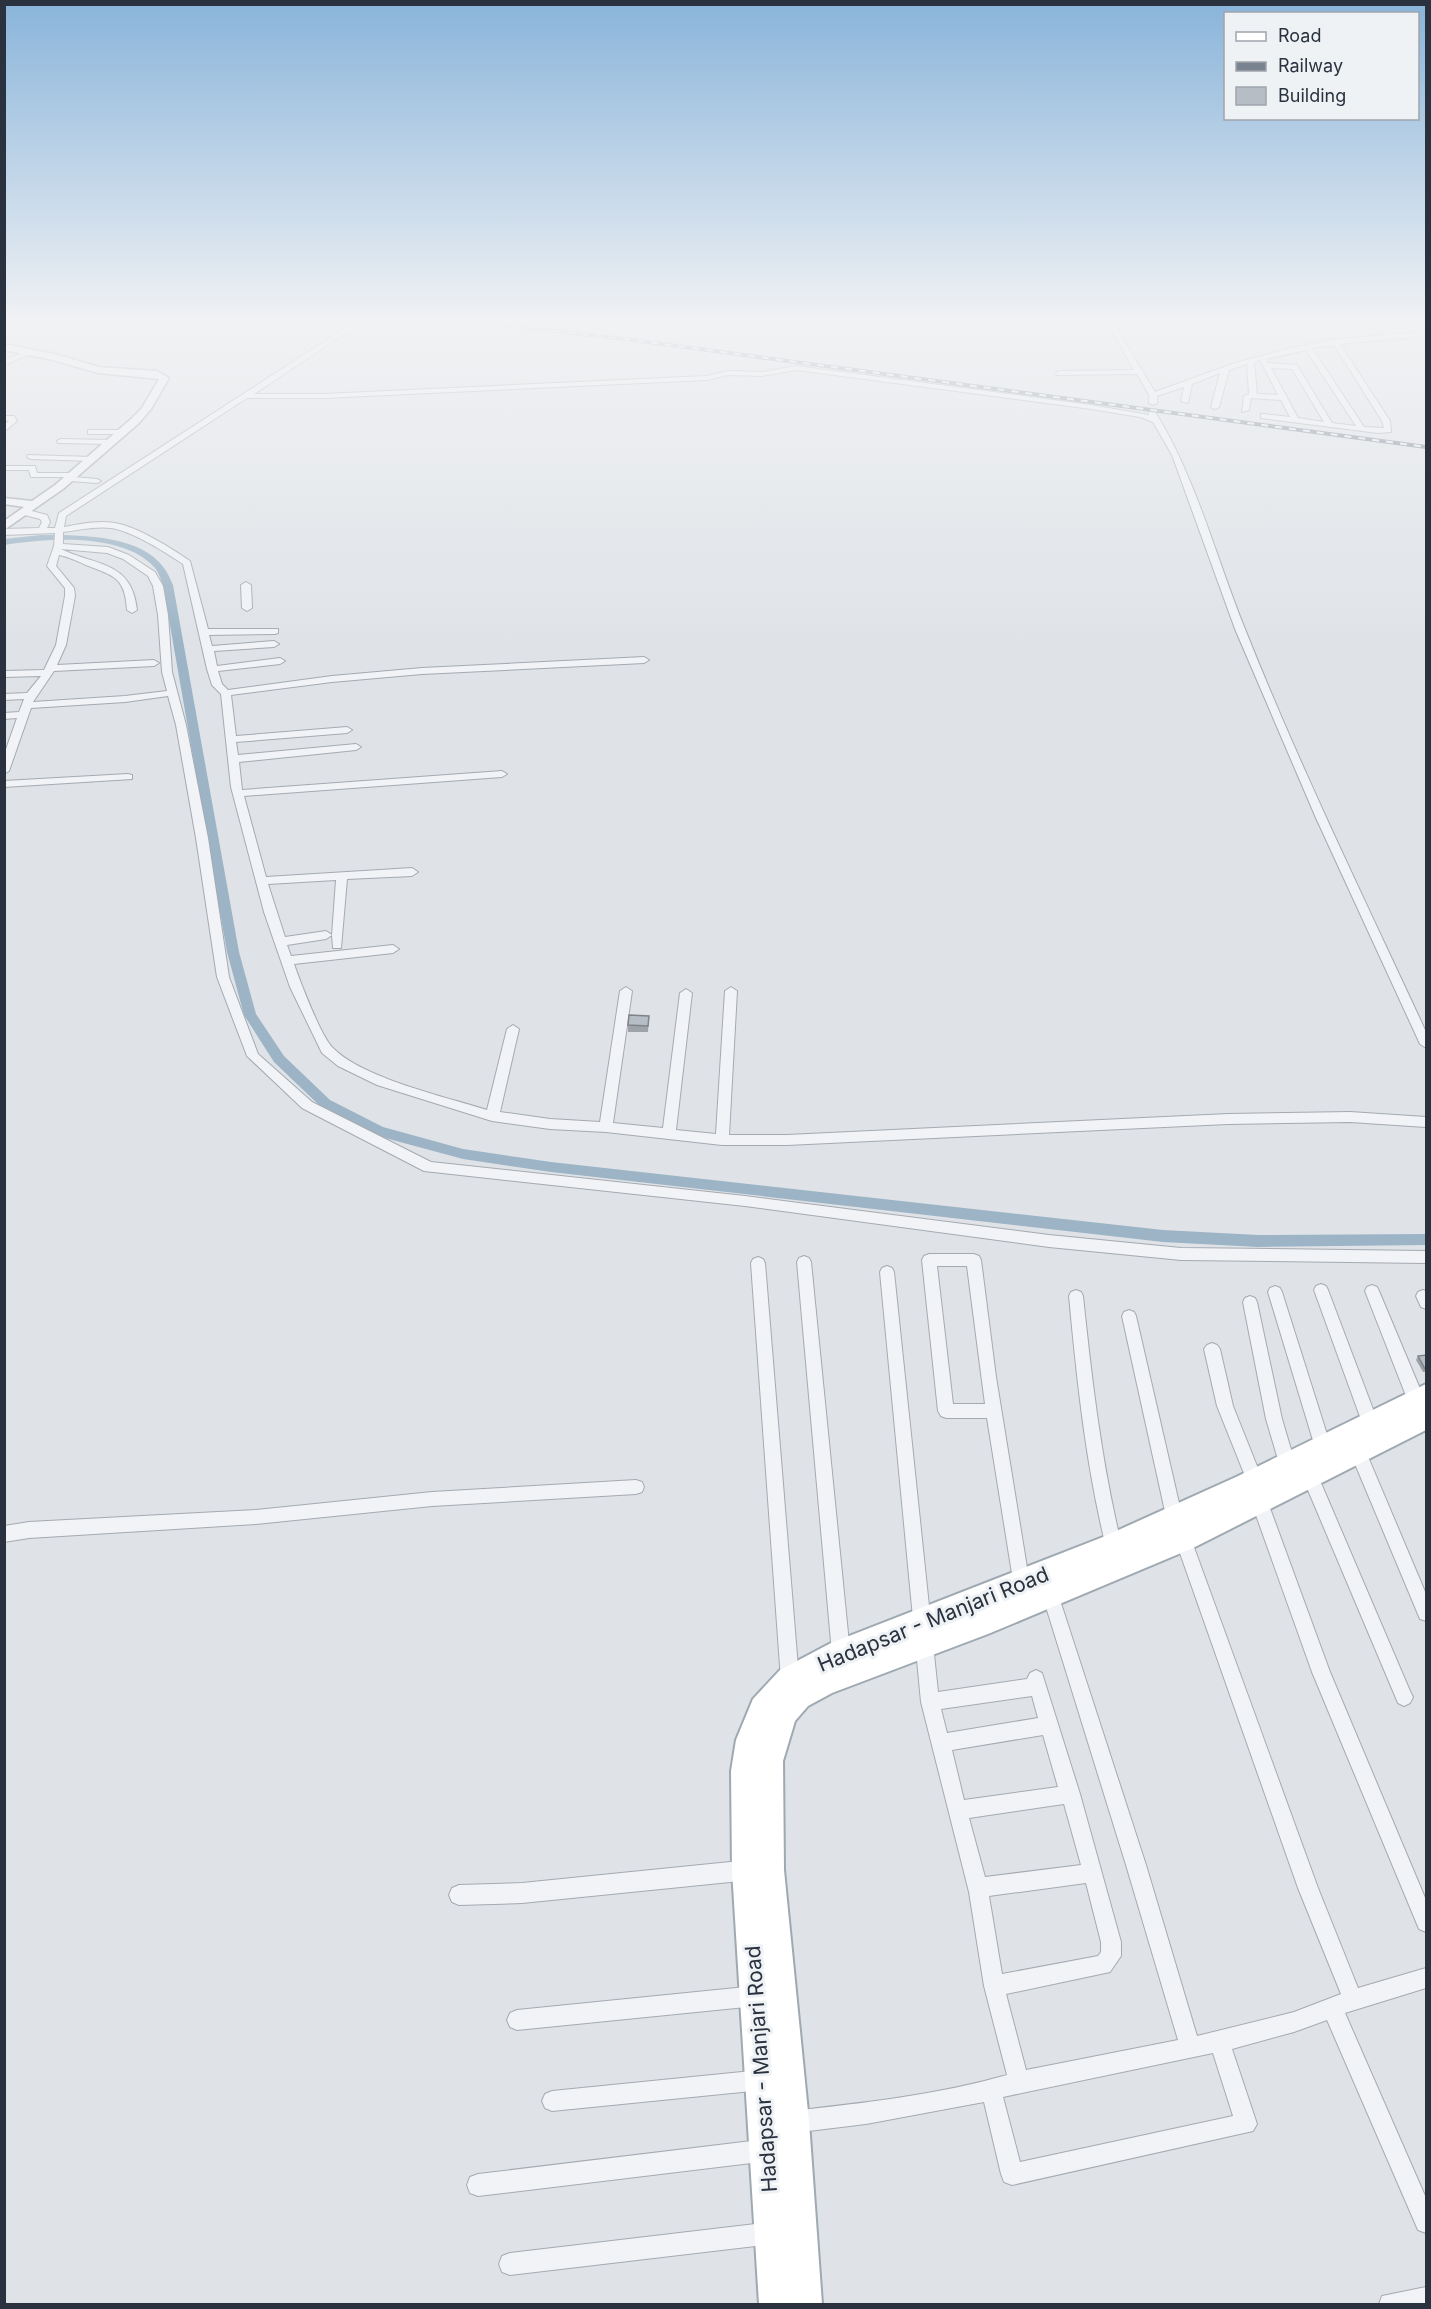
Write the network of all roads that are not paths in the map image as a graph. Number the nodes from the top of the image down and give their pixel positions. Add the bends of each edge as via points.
1 (125, 429) edge
2 (195, 429) edge
3 (1162, 429) edge
4 (1366, 429) edge
5 (1387, 429) edge
6 (91, 432) dead end
7 (122, 432) junction
8 (61, 441) dead end
9 (110, 442) junction
10 (31, 457) dead end
11 (92, 459) junction
12 (4, 468) edge
13 (70, 477) junction
14 (97, 481) dead end
15 (4, 501) edge
16 (28, 509) junction
17 (4, 527) edge
18 (42, 530) junction
19 (4, 532) edge
20 (58, 541) junction
21 (246, 585) dead end
22 (247, 608) dead end
23 (132, 610) dead end
24 (275, 631) dead end
25 (203, 632) junction
26 (274, 644) dead end
27 (207, 649) junction
28 (644, 660) dead end
29 (280, 661) dead end
30 (154, 663) dead end
31 (212, 669) junction
32 (49, 670) junction
33 (4, 674) edge
34 (172, 693) junction
35 (226, 693) junction
36 (4, 697) edge
37 (26, 705) junction
38 (4, 716) edge
39 (347, 730) dead end
40 (282, 735) junction
41 (231, 739) junction
42 (356, 747) dead end
43 (282, 754) junction
44 (233, 759) junction
45 (4, 771) edge
46 (502, 774) dead end
47 (128, 777) dead end
48 (4, 784) edge
49 (238, 793) junction
50 (412, 872) dead end
51 (342, 874) junction
52 (262, 881) junction
53 (326, 935) dead end
54 (280, 942) junction
55 (337, 945) dead end
56 (393, 949) dead end
57 (287, 961) junction
58 (626, 991) dead end
59 (731, 991) dead end
60 (686, 993) dead end
61 (513, 1029) dead end
62 (1426, 1044) edge
63 (492, 1116) junction
64 (1426, 1122) edge
65 (606, 1127) junction
66 (669, 1134) junction
67 (722, 1140) junction
68 (1426, 1257) edge
69 (804, 1262) dead end
70 (758, 1263) dead end
71 (887, 1272) dead end
72 (1321, 1290) dead end
73 (1372, 1291) dead end
74 (1275, 1292) dead end
75 (1076, 1296) dead end
76 (1250, 1302) dead end
77 (1129, 1316) dead end
78 (1212, 1349) dead end
79 (1424, 1407) edge
80 (994, 1411) junction
81 (1371, 1425) junction
82 (1323, 1447) junction
83 (1358, 1452) junction
84 (1299, 1470) junction
85 (636, 1487) dead end
86 (1253, 1489) junction
87 (1179, 1528) junction
88 (4, 1534) edge
89 (1117, 1556) junction
90 (1032, 1594) junction
91 (1426, 1613) edge
92 (924, 1632) junction
93 (841, 1653) junction
94 (790, 1680) junction
95 (1404, 1697) dead end
96 (930, 1702) junction
97 (1050, 1725) junction
98 (942, 1743) junction
99 (1071, 1794) junction
100 (958, 1810) junction
101 (758, 1870) junction
102 (1093, 1873) junction
103 (978, 1888) junction
104 (459, 1895) dead end
105 (1426, 1922) edge
106 (1426, 1978) edge
107 (994, 1986) junction
108 (756, 1996) junction
109 (1353, 2000) junction
110 (1332, 2008) junction
111 (516, 2020) dead end
112 (1219, 2041) junction
113 (1190, 2046) junction
114 (763, 2079) junction
115 (1018, 2082) junction
116 (991, 2090) junction
117 (552, 2101) dead end
118 (779, 2136) junction
119 (478, 2185) dead end
120 (1426, 2222) edge
121 (772, 2233) junction
122 (510, 2264) dead end
123 (1426, 2298) edge
124 (778, 2304) edge
125 (803, 2304) edge
126 (1390, 2304) edge

1 - 7 street
2 - 20 street via 62,515
3 - 62 street via 1176,455 1240,629 1321,818
4 - 5 street
6 - 7 street
7 - 9 street
8 - 9 street
9 - 11 street
10 - 11 street
11 - 13 street
12 - 13 street via 32,468 34,475
13 - 14 street
13 - 16 street
15 - 16 street
16 - 17 street
16 - 18 street via 44,517
18 - 19 street
18 - 20 street
20 - 23 street via 71,554 122,576 129,588
20 - 25 street via 94,525 115,526 162,546 187,563
20 - 32 street via 51,566 69,588 70,596 61,645
20 - 34 street via 108,550 152,574 163,615
21 - 22 street
24 - 25 street
25 - 27 street
26 - 27 street
27 - 31 street
28 - 35 street via 422,671
29 - 31 street
30 - 32 street
31 - 35 street via 217,685
32 - 33 street
32 - 37 street
34 - 37 street
34 - 68 street via 202,838 223,977 253,1056 307,1105 429,1167 1181,1254
35 - 41 street
36 - 37 street
37 - 38 street
37 - 45 street
39 - 40 street
40 - 41 street
40 - 43 street
41 - 44 street
42 - 43 street
43 - 44 street
44 - 49 street
46 - 49 street
47 - 48 street
49 - 52 street
50 - 51 street
51 - 52 street
51 - 55 street
52 - 54 street
53 - 54 street
54 - 57 street
56 - 57 street
57 - 63 street via 326,1050 343,1063 382,1082
58 - 65 street
59 - 67 street
60 - 66 street
61 - 63 street
63 - 65 street
64 - 67 street via 1350,1117 1227,1119
65 - 66 street
66 - 67 street
69 - 93 street
70 - 94 street
71 - 92 street
72 - 81 street
73 - 79 street
74 - 82 street
75 - 89 street via 1087,1407 1102,1500
76 - 84 street via 1274,1419
77 - 87 street
78 - 86 street via 1225,1406
79 - 81 main road, Hadapsar - Manjari Road
79 - 83 main road, Hadapsar - Manjari Road
80 - 80 street via 979,1321 974,1260 929,1260 946,1411
80 - 90 street
81 - 82 main road, Hadapsar - Manjari Road
82 - 84 main road, Hadapsar - Manjari Road
83 - 84 main road, Hadapsar - Manjari Road
83 - 91 street
84 - 86 main road, Hadapsar - Manjari Road
84 - 95 street
85 - 88 street via 432,1499 256,1517
86 - 87 main road, Hadapsar - Manjari Road
86 - 105 street via 1321,1672
87 - 89 main road, Hadapsar - Manjari Road
87 - 109 street via 1300,1868
89 - 90 main road, Hadapsar - Manjari Road
90 - 92 main road, Hadapsar - Manjari Road
90 - 113 street via 1129,1842
92 - 93 main road, Hadapsar - Manjari Road
92 - 96 street
92 - 101 main road, Hadapsar - Manjari Road via 798,1696 782,1713 768,1761
93 - 94 main road, Hadapsar - Manjari Road
94 - 101 main road, Hadapsar - Manjari Road via 764,1710 751,1740 746,1771
96 - 97 street via 1037,1683
96 - 98 street
97 - 98 street
97 - 99 street
98 - 100 street
99 - 100 street
99 - 102 street
100 - 103 street
101 - 104 street via 596,1887
101 - 108 main road, Hadapsar - Manjari Road
101 - 118 main road, Hadapsar - Manjari Road
102 - 103 street
102 - 107 street via 1111,1956 1103,1965
103 - 107 street
106 - 109 street
107 - 115 street
108 - 111 street
108 - 114 main road, Hadapsar - Manjari Road
109 - 110 street
110 - 112 street via 1265,2031
110 - 120 street
112 - 113 street
112 - 116 street via 1246,2124 1012,2174
113 - 115 street
114 - 117 street
114 - 118 main road, Hadapsar - Manjari Road
115 - 116 street
116 - 118 street
118 - 119 street
118 - 121 main road, Hadapsar - Manjari Road
118 - 125 main road, Hadapsar - Manjari Road
121 - 122 street
121 - 124 main road, Hadapsar - Manjari Road
123 - 126 street

